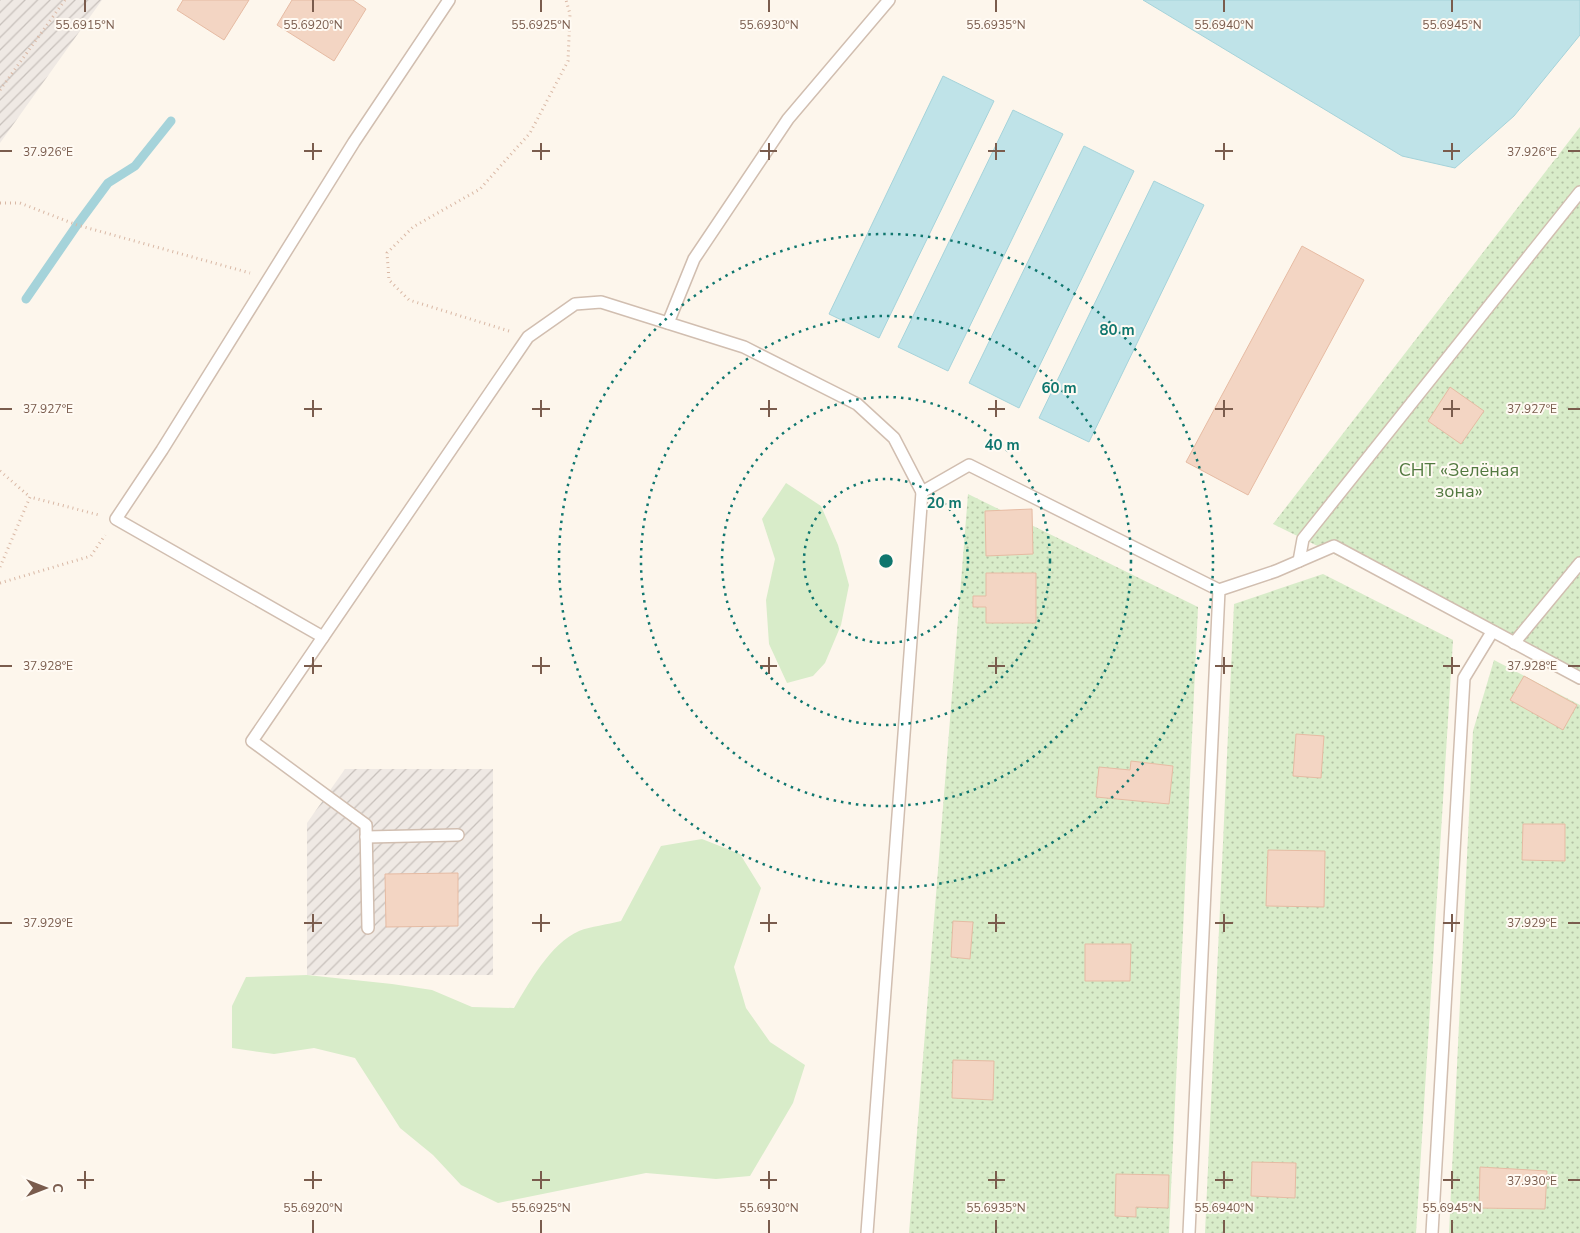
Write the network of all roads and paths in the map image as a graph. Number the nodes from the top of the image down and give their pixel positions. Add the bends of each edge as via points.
1 (65, 0) edge
2 (449, 0) edge
3 (566, 0) edge
4 (889, 0) edge
5 (0, 90) edge
6 (1580, 192) edge
7 (0, 203) edge
8 (270, 278) junction
9 (668, 323) junction
10 (528, 337) junction
11 (0, 471) edge
12 (922, 492) junction
13 (30, 497) junction
14 (116, 519) junction
15 (1299, 561) junction
16 (1580, 563) edge
17 (0, 567) edge
18 (0, 583) edge
19 (1219, 590) junction
20 (1492, 632) junction
21 (323, 637) junction
22 (1514, 643) junction
23 (1580, 678) edge
24 (458, 835) dead end
25 (366, 836) junction
26 (368, 928) dead end
27 (867, 1233) edge
28 (1188, 1233) edge
29 (1432, 1233) edge

1 - 5 path
2 - 8 lane via 354,142
3 - 10 path via 570,14 568,61 530,133 480,189 413,227 387,253 389,280 409,300
4 - 9 lane via 788,119 694,259
6 - 15 lane via 1303,540
7 - 8 path via 20,202 77,225
8 - 14 lane
9 - 10 lane via 601,302 575,304
9 - 12 lane via 744,346 857,404 894,438
10 - 21 lane
11 - 13 path
12 - 19 lane via 969,465
12 - 27 lane
13 - 14 path
13 - 17 path
14 - 18 path via 90,556
14 - 21 lane
15 - 19 lane
15 - 20 lane via 1334,546
16 - 22 lane
19 - 28 lane
20 - 22 lane
20 - 29 lane via 1464,678
21 - 25 lane via 252,741 366,825
22 - 23 lane
24 - 25 lane
25 - 26 lane

